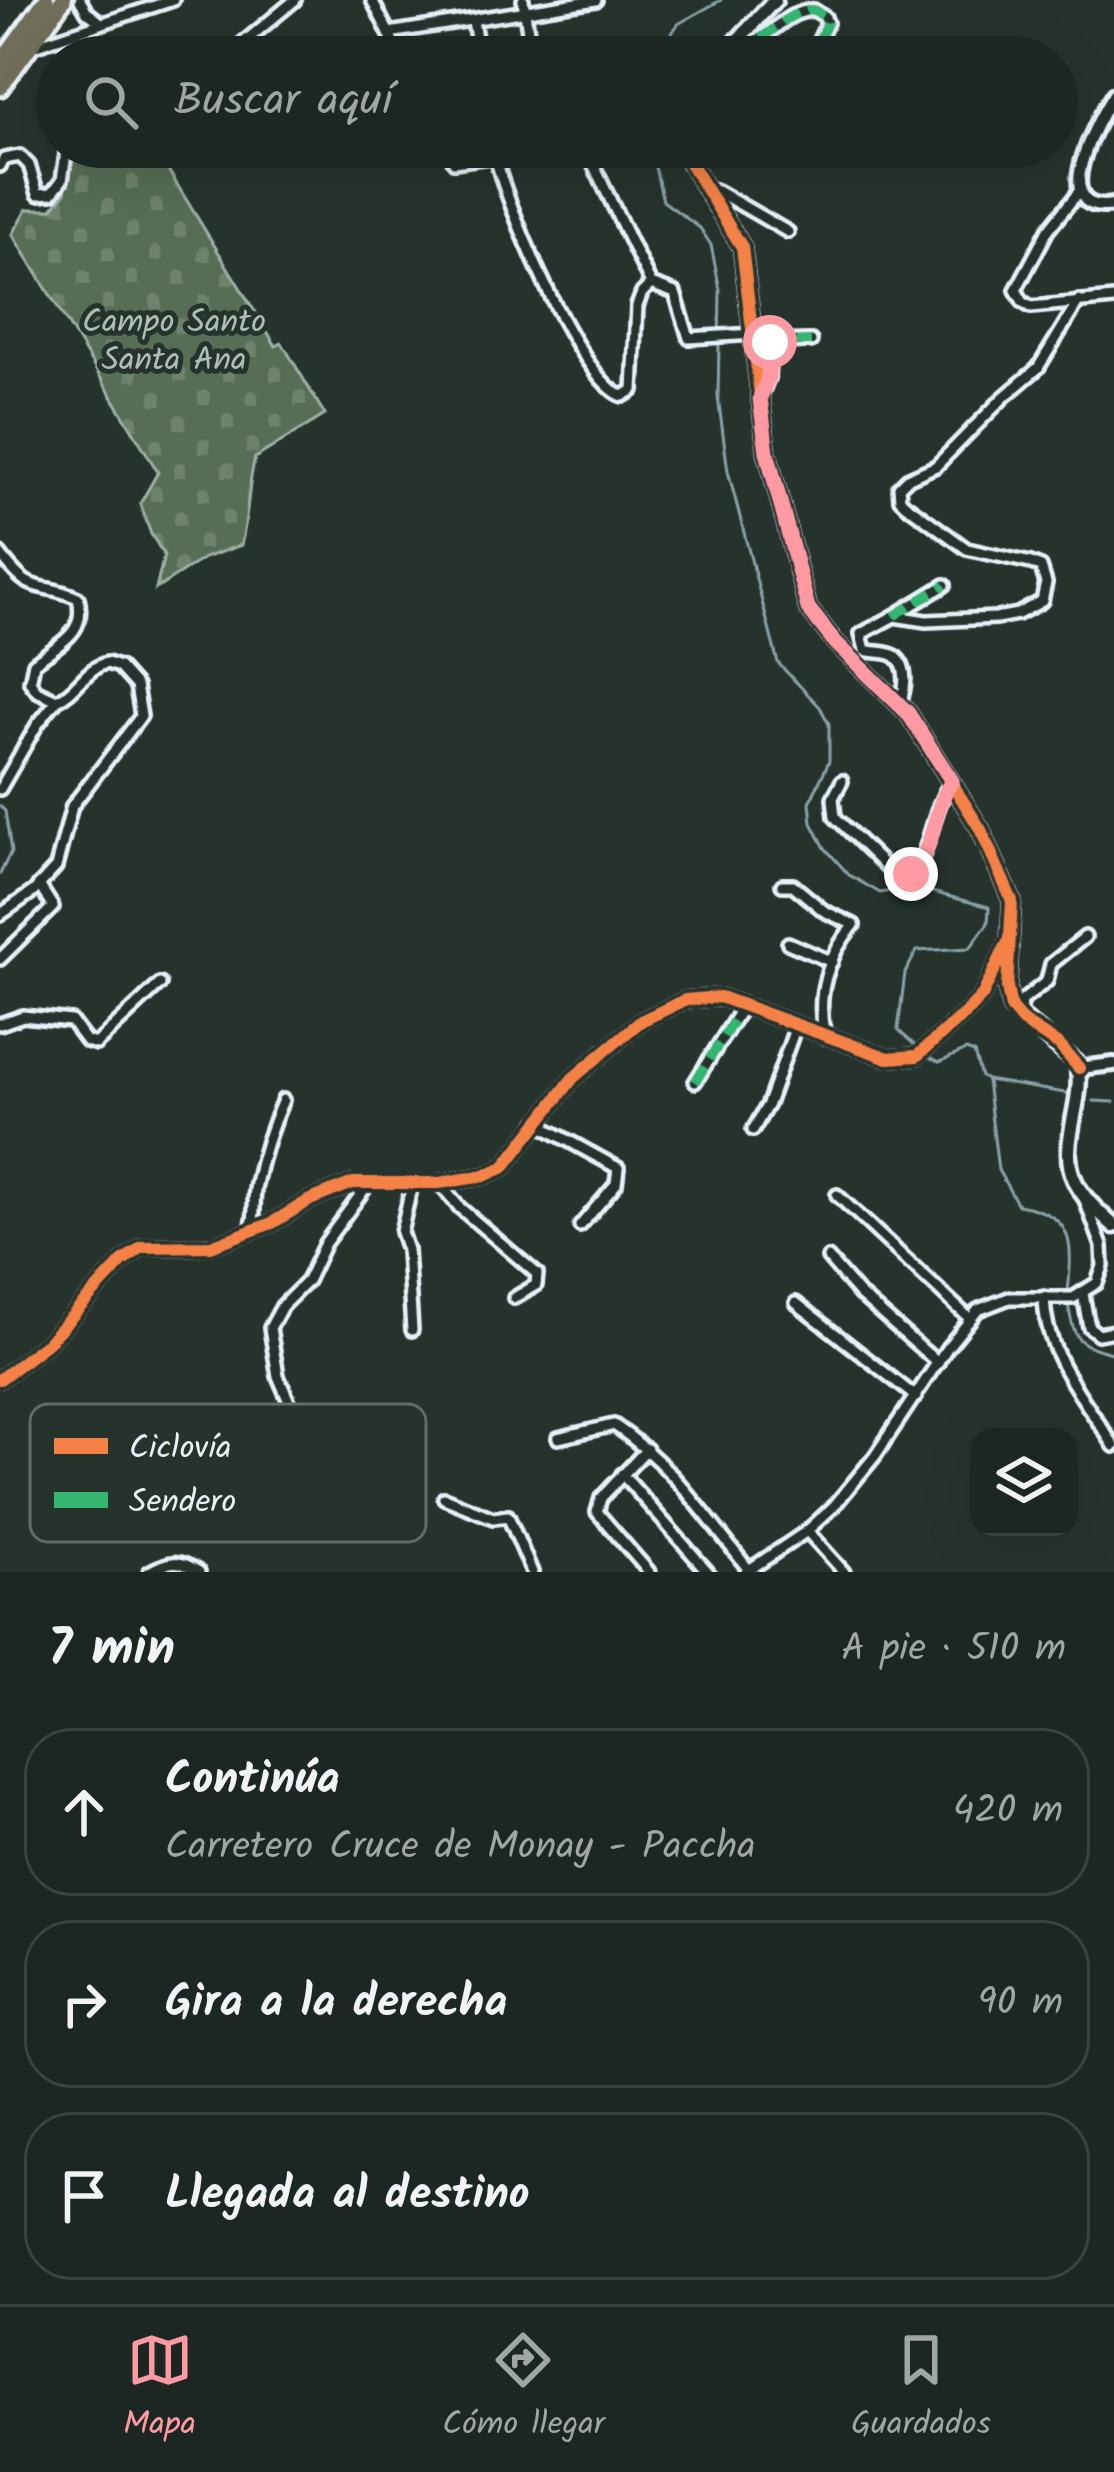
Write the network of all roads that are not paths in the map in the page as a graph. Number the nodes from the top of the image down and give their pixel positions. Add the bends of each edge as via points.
1 (46, 0) edge
2 (63, 0) edge
3 (80, 0) edge
4 (173, 0) edge
5 (295, 0) edge
6 (372, 0) edge
7 (596, 0) edge
8 (775, 0) edge
9 (524, 6) edge
10 (473, 20) junction
11 (100, 22) junction
12 (389, 33) junction
13 (37, 36) edge
14 (61, 36) edge
15 (251, 36) edge
16 (390, 36) edge
17 (476, 36) edge
18 (529, 36) edge
19 (741, 36) edge
20 (766, 36) edge
21 (821, 36) edge
22 (36, 37) edge
23 (36, 45) edge
24 (19, 61) junction
25 (0, 64) edge
26 (0, 87) edge
27 (1114, 94) edge
28 (0, 166) edge
29 (64, 168) edge
30 (500, 168) edge
31 (595, 168) edge
32 (692, 168) edge
33 (1081, 188) junction
34 (704, 189) junction
35 (1114, 205) edge
36 (788, 232) dead end
37 (651, 284) junction
38 (1114, 299) edge
39 (1079, 301) junction
40 (754, 334) junction
41 (811, 341) dead end
42 (760, 398) junction
43 (0, 554) edge
44 (945, 585) dead end
45 (894, 616) junction
46 (57, 700) junction
47 (900, 704) junction
48 (842, 781) dead end
49 (952, 781) junction
50 (0, 789) edge
51 (39, 885) junction
52 (782, 885) dead end
53 (0, 915) edge
54 (1085, 938) dead end
55 (788, 943) dead end
56 (1007, 944) junction
57 (0, 959) edge
58 (832, 962) junction
59 (160, 984) dead end
60 (744, 1004) junction
61 (1018, 1017) junction
62 (0, 1024) edge
63 (796, 1025) junction
64 (826, 1037) junction
65 (1114, 1064) edge
66 (1079, 1068) junction
67 (695, 1082) dead end
68 (283, 1100) dead end
69 (536, 1123) junction
70 (753, 1130) dead end
71 (439, 1183) junction
72 (369, 1184) junction
73 (412, 1185) junction
74 (1084, 1195) junction
75 (837, 1196) dead end
76 (580, 1226) dead end
77 (1114, 1226) edge
78 (250, 1232) junction
79 (828, 1258) dead end
80 (1084, 1294) junction
81 (1044, 1297) junction
82 (514, 1298) dead end
83 (796, 1303) dead end
84 (969, 1318) junction
85 (412, 1330) dead end
86 (1114, 1331) edge
87 (938, 1363) junction
88 (0, 1379) edge
89 (916, 1396) junction
90 (290, 1404) edge
91 (558, 1438) dead end
92 (1114, 1446) edge
93 (647, 1449) junction
94 (622, 1474) junction
95 (444, 1498) dead end
96 (807, 1531) junction
97 (748, 1571) edge
98 (149, 1572) edge
99 (199, 1572) edge
100 (532, 1572) edge
101 (649, 1572) edge
102 (708, 1572) edge
103 (844, 1572) edge

1 - 25 highway
2 - 13 highway
3 - 11 street
4 - 11 street
5 - 15 street
6 - 12 street
7 - 9 street
8 - 19 main road
9 - 10 street
9 - 18 street
10 - 12 street
10 - 17 street
11 - 14 street
12 - 16 street
20 - 21 street via 810,10 826,17
22 - 24 highway
23 - 24 street
24 - 26 highway
27 - 33 street via 1086,146
28 - 29 street via 20,156 38,194 52,193
30 - 37 street via 577,350 623,396 633,390 637,306
31 - 37 street
32 - 34 main road
33 - 35 street via 1096,208
33 - 39 street via 1016,290 1031,307
34 - 36 street
34 - 40 main road via 742,247
37 - 40 street via 675,293 694,340
38 - 39 street
39 - 45 street via 1039,368 937,466 899,488 905,505 968,549 1041,567 1042,601 995,618
40 - 42 main road
41 - 42 street via 770,342
42 - 47 main road via 808,608
43 - 46 street via 26,585 78,598 77,629 30,671 38,692
44 - 45 street
45 - 47 street via 868,628 861,642 897,657 906,687
46 - 50 street
46 - 51 street via 107,663 136,686 141,716 81,791 61,859
47 - 49 main road
48 - 49 street via 835,818 901,874 916,870
49 - 56 main road via 1008,888 1014,913
51 - 53 street
51 - 57 street via 53,907
52 - 58 street via 854,925
54 - 61 street via 1051,964
55 - 58 street
56 - 61 main road via 1008,999
56 - 64 street via 982,996 917,1056 898,1060
58 - 64 street via 820,1004
59 - 62 street via 96,1044 71,1021 23,1016
60 - 63 street
60 - 67 street
60 - 69 street via 705,997 648,1017 573,1078
61 - 66 main road
63 - 64 street
63 - 70 street
65 - 66 street
66 - 74 main road via 1070,1161
68 - 78 street via 262,1152
69 - 71 street via 504,1167
69 - 76 street via 618,1168 616,1184
71 - 73 street
71 - 82 street via 537,1274 536,1286
72 - 73 street
72 - 78 street via 334,1188
72 - 90 street via 270,1328
73 - 85 street via 401,1227
74 - 77 main road
74 - 80 street via 1103,1257 1101,1276
75 - 84 street
78 - 88 street via 212,1246 134,1250 47,1343
79 - 87 street
80 - 81 street
80 - 86 street via 1089,1327
81 - 84 street via 998,1300
81 - 92 street via 1063,1371
83 - 89 street
84 - 87 street
87 - 89 street
89 - 96 street via 848,1490
91 - 93 street via 614,1425
93 - 94 street
93 - 97 street
94 - 101 street via 597,1512
94 - 102 street
95 - 100 street via 508,1516
96 - 97 street
96 - 103 street
98 - 99 street via 173,1561

